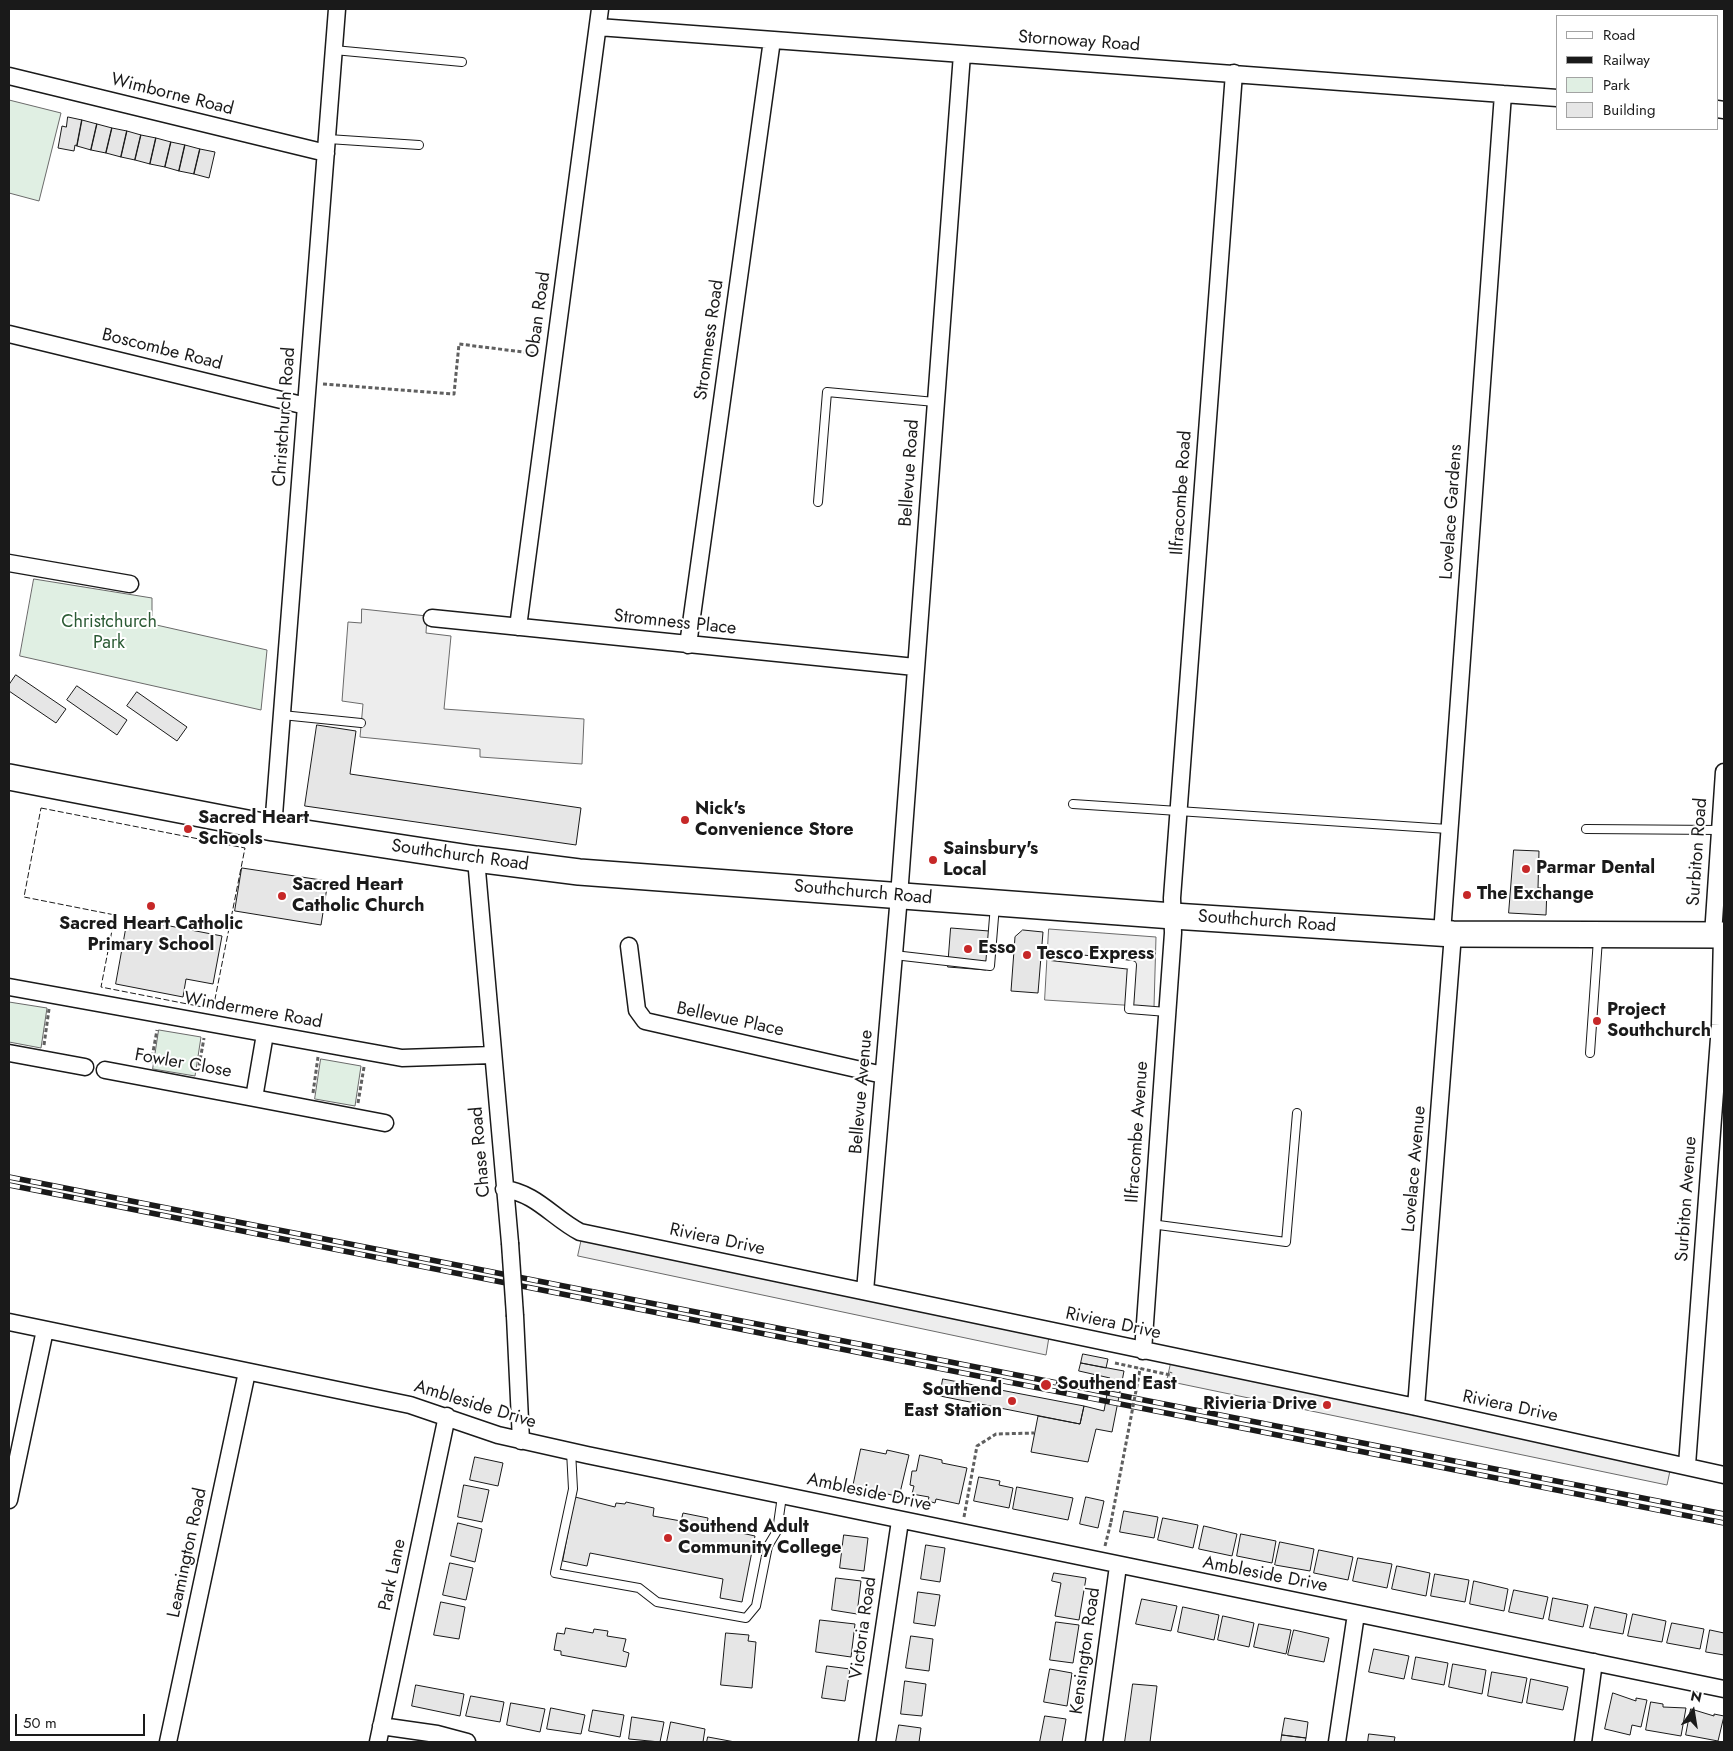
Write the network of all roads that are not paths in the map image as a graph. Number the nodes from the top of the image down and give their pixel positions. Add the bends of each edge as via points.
1 (337, 9) edge
2 (600, 9) edge
3 (598, 27) junction
4 (772, 40) junction
5 (334, 50) junction
6 (962, 54) junction
7 (462, 62) dead end
8 (1234, 73) junction
9 (9, 76) edge
10 (1503, 94) junction
11 (1556, 98) edge
12 (420, 145) dead end
13 (327, 146) junction
14 (9, 334) edge
15 (935, 402) junction
16 (306, 406) junction
17 (818, 502) dead end
18 (9, 563) edge
19 (130, 584) dead end
20 (432, 618) dead end
21 (518, 627) junction
22 (688, 645) junction
23 (915, 667) junction
24 (282, 715) junction
25 (361, 723) dead end
26 (1724, 772) edge
27 (9, 777) edge
28 (1073, 804) dead end
29 (1179, 810) junction
30 (273, 828) junction
31 (1448, 829) junction
32 (1586, 829) dead end
33 (1720, 830) junction
34 (476, 859) junction
35 (899, 896) junction
36 (995, 903) junction
37 (1172, 916) junction
38 (1448, 933) junction
39 (1598, 934) junction
40 (1720, 935) edge
41 (629, 946) dead end
42 (893, 955) junction
43 (1051, 956) dead end
44 (9, 987) edge
45 (1167, 1012) junction
46 (265, 1034) junction
47 (9, 1053) edge
48 (1590, 1053) dead end
49 (492, 1055) junction
50 (84, 1067) dead end
51 (105, 1070) dead end
52 (883, 1075) junction
53 (254, 1098) junction
54 (1297, 1113) dead end
55 (385, 1123) dead end
56 (504, 1190) junction
57 (1151, 1224) junction
58 (865, 1291) junction
59 (9, 1322) edge
60 (45, 1330) junction
61 (1143, 1351) junction
62 (247, 1372) junction
63 (1416, 1407) junction
64 (447, 1416) junction
65 (521, 1441) junction
66 (571, 1451) junction
67 (1687, 1465) junction
68 (1724, 1475) edge
69 (782, 1496) junction
70 (9, 1500) edge
71 (900, 1520) junction
72 (1118, 1566) junction
73 (1356, 1614) junction
74 (1594, 1662) junction
75 (1724, 1688) edge
76 (381, 1726) junction
77 (168, 1742) edge
78 (378, 1742) edge
79 (467, 1742) edge
80 (868, 1742) edge
81 (1094, 1742) edge
82 (1337, 1742) edge
83 (1583, 1742) edge

1 - 5 street, Christchurch Road
2 - 3 street, Oban Road
3 - 4 street, Stornoway Road
3 - 21 street, Oban Road
4 - 6 street, Stornoway Road
4 - 22 street, Stromness Road
5 - 7 lane
5 - 13 street, Christchurch Road
6 - 8 street, Stornoway Road
6 - 15 street, Bellevue Road
8 - 10 street, Stornoway Road
8 - 29 street, Ilfracombe Road
9 - 13 street, Wimborne Road
10 - 11 street, Stornoway Road
10 - 31 street, Lovelace Gardens
12 - 13 lane
13 - 16 street, Christchurch Road
14 - 16 street, Boscombe Road
15 - 17 lane via 827,392
15 - 23 street, Bellevue Road
16 - 24 street, Christchurch Road
18 - 19 street
20 - 21 street, Stromness Place
21 - 22 street, Stromness Place
22 - 23 street, Stromness Place
23 - 35 street, Bellevue Road
24 - 25 lane
24 - 30 street, Christchurch Road
26 - 33 street, Surbiton Road
27 - 30 main road, Southchurch Road
28 - 29 lane
29 - 31 lane
29 - 37 street, Ilfracombe Road
30 - 34 main road, Southchurch Road
31 - 38 street, Lovelace Gardens
32 - 33 lane
33 - 40 street, Surbiton Road
34 - 35 main road, Southchurch Road via 579,872
34 - 49 street, Chase Road
35 - 36 main road, Southchurch Road
35 - 42 street, Bellevue Avenue
36 - 37 main road, Southchurch Road
36 - 42 lane via 990,966
37 - 38 main road, Southchurch Road
37 - 45 street, Ilfracombe Avenue
38 - 39 main road, Southchurch Road
38 - 63 street, Lovelace Avenue
39 - 40 main road, Southchurch Road
39 - 48 lane
40 - 67 street, Surbiton Avenue via 1720,1025
41 - 52 street, Bellevue Place via 637,1010 645,1021
42 - 52 street, Bellevue Avenue
43 - 45 lane via 1132,965 1128,1009
44 - 46 street, Windermere Road
45 - 57 street, Ilfracombe Avenue
46 - 49 street, Windermere Road via 402,1058
46 - 53 street
47 - 50 street
49 - 56 street, Chase Road
51 - 53 street, Fowler Close
52 - 58 street, Bellevue Avenue
53 - 55 street, Fowler Close
54 - 57 lane via 1286,1242
56 - 58 street, Riviera Drive via 528,1195 580,1232
56 - 65 street, Chase Road, bridge
57 - 61 street, Ilfracombe Avenue
58 - 61 street, Riviera Drive
59 - 60 street, Ambleside Drive
60 - 62 street, Ambleside Drive
60 - 70 street
61 - 63 street, Riviera Drive
62 - 64 street, Ambleside Drive
62 - 77 street, Leamington Road
63 - 67 street, Riviera Drive
64 - 65 street, Ambleside Drive
64 - 76 street, Park Lane
65 - 66 street, Ambleside Drive
66 - 69 street, Ambleside Drive
66 - 69 lane via 573,1489 555,1573 639,1588 657,1602 746,1618 756,1606 768,1546 777,1531
67 - 68 street, Riviera Drive
69 - 71 street, Ambleside Drive
71 - 72 street, Ambleside Drive
71 - 80 street, Victoria Road
72 - 73 street, Ambleside Drive
72 - 81 street, Kensington Road
73 - 74 street, Ambleside Drive
73 - 82 street
74 - 75 street, Ambleside Drive
74 - 83 street
76 - 78 street, Park Lane
76 - 79 street

